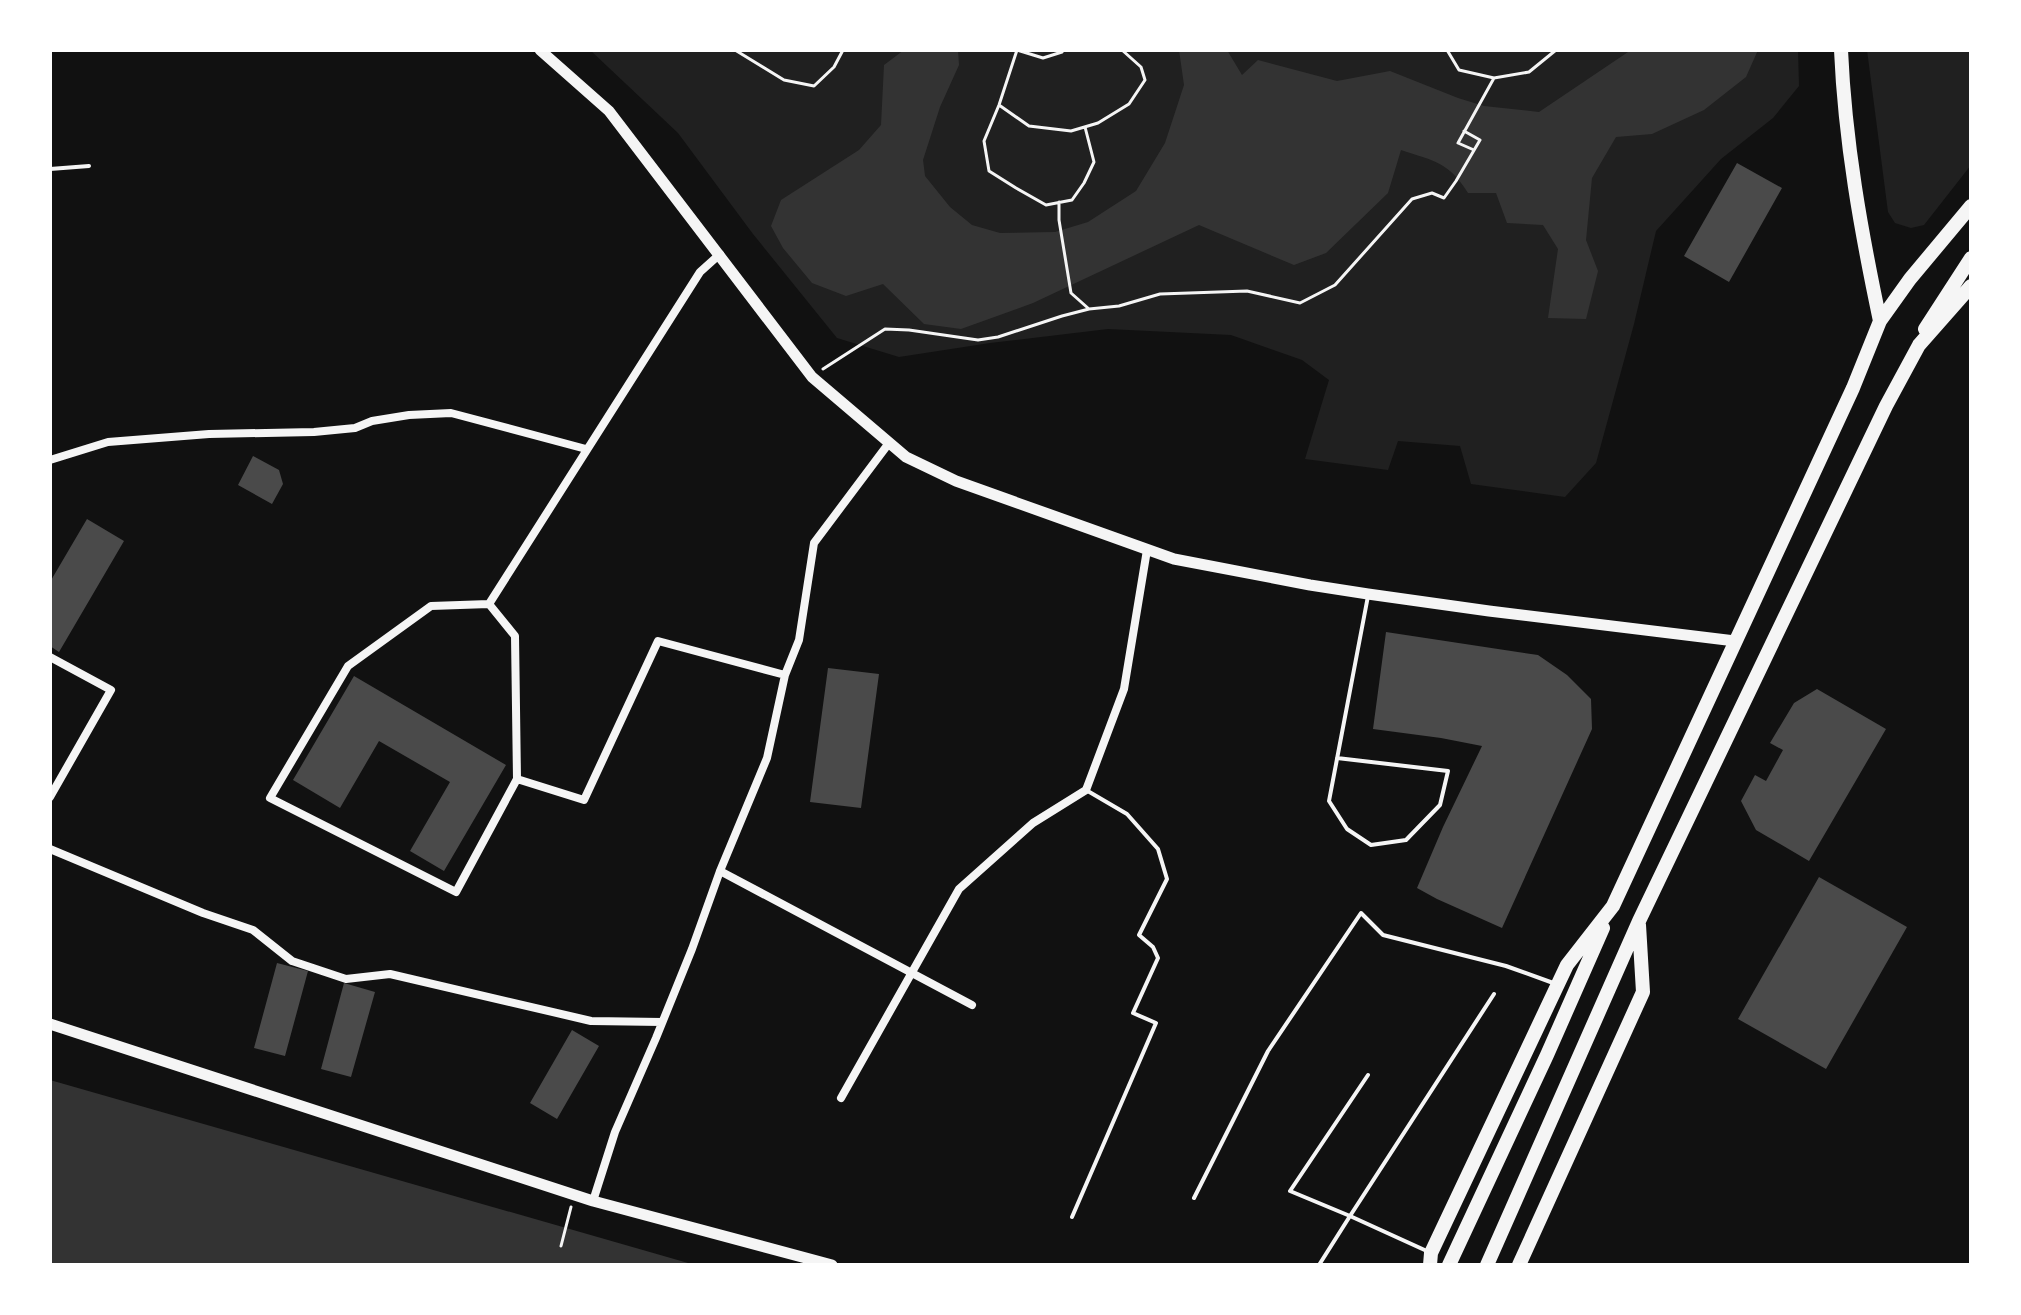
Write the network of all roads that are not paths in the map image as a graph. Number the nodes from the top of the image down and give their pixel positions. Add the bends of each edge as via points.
1 (540, 50) edge
2 (1841, 50) edge
3 (89, 166) dead end
4 (50, 169) edge
5 (1971, 206) edge
6 (720, 254) junction
7 (1971, 258) edge
8 (1971, 286) edge
9 (1880, 321) junction
10 (1919, 345) junction
11 (889, 443) junction
12 (586, 449) junction
13 (50, 460) edge
14 (1147, 550) junction
15 (1368, 594) junction
16 (489, 604) junction
17 (1735, 641) junction
18 (50, 657) edge
19 (785, 675) junction
20 (1337, 758) junction
21 (517, 779) junction
22 (1086, 790) junction
23 (50, 797) edge
24 (50, 849) edge
25 (720, 871) junction
26 (1613, 906) junction
27 (1639, 921) junction
28 (913, 973) junction
29 (1558, 984) junction
30 (1494, 994) dead end
31 (972, 1005) dead end
32 (662, 1022) junction
33 (50, 1024) edge
34 (1368, 1075) dead end
35 (841, 1098) dead end
36 (1194, 1198) dead end
37 (593, 1201) junction
38 (1350, 1216) junction
39 (1072, 1217) dead end
40 (1430, 1259) edge
41 (832, 1265) edge
42 (1319, 1265) edge
43 (1449, 1265) edge
44 (1487, 1265) edge
45 (1519, 1265) edge

1 - 6 street via 609,111
2 - 9 main road via 1859,217
3 - 4 lane
5 - 9 main road
6 - 11 street via 812,377
6 - 12 street via 700,272
7 - 10 main road
8 - 10 main road
9 - 17 main road
10 - 27 main road
11 - 14 street via 956,481
11 - 19 street via 814,543 799,640
12 - 13 street via 451,413 314,432 108,442
12 - 16 street
14 - 15 street
14 - 22 street via 1124,689
15 - 17 street
15 - 20 lane
16 - 21 street via 515,636
16 - 21 street via 431,606 348,666 270,798 456,892
17 - 26 main road
18 - 23 street via 111,690
19 - 21 street via 658,641 584,800
19 - 25 street via 767,758
20 - 20 lane via 1329,801 1347,829 1371,845 1406,840 1440,805 1448,771
22 - 28 street via 1033,823 959,889
22 - 39 lane via 1127,814 1158,849 1167,879 1139,935 1158,958 1133,1013 1156,1023
24 - 32 street via 253,930 292,961 346,979 390,974 591,1021
25 - 28 street
25 - 32 street
26 - 29 main road
26 - 43 main road
27 - 44 main road
27 - 45 main road via 1643,992
28 - 31 street
28 - 35 street
29 - 36 lane via 1383,935 1361,913 1268,1051
29 - 40 main road
30 - 38 lane
32 - 37 street via 615,1132
33 - 37 street
34 - 38 lane via 1290,1191
37 - 41 street
38 - 40 lane
38 - 42 lane

